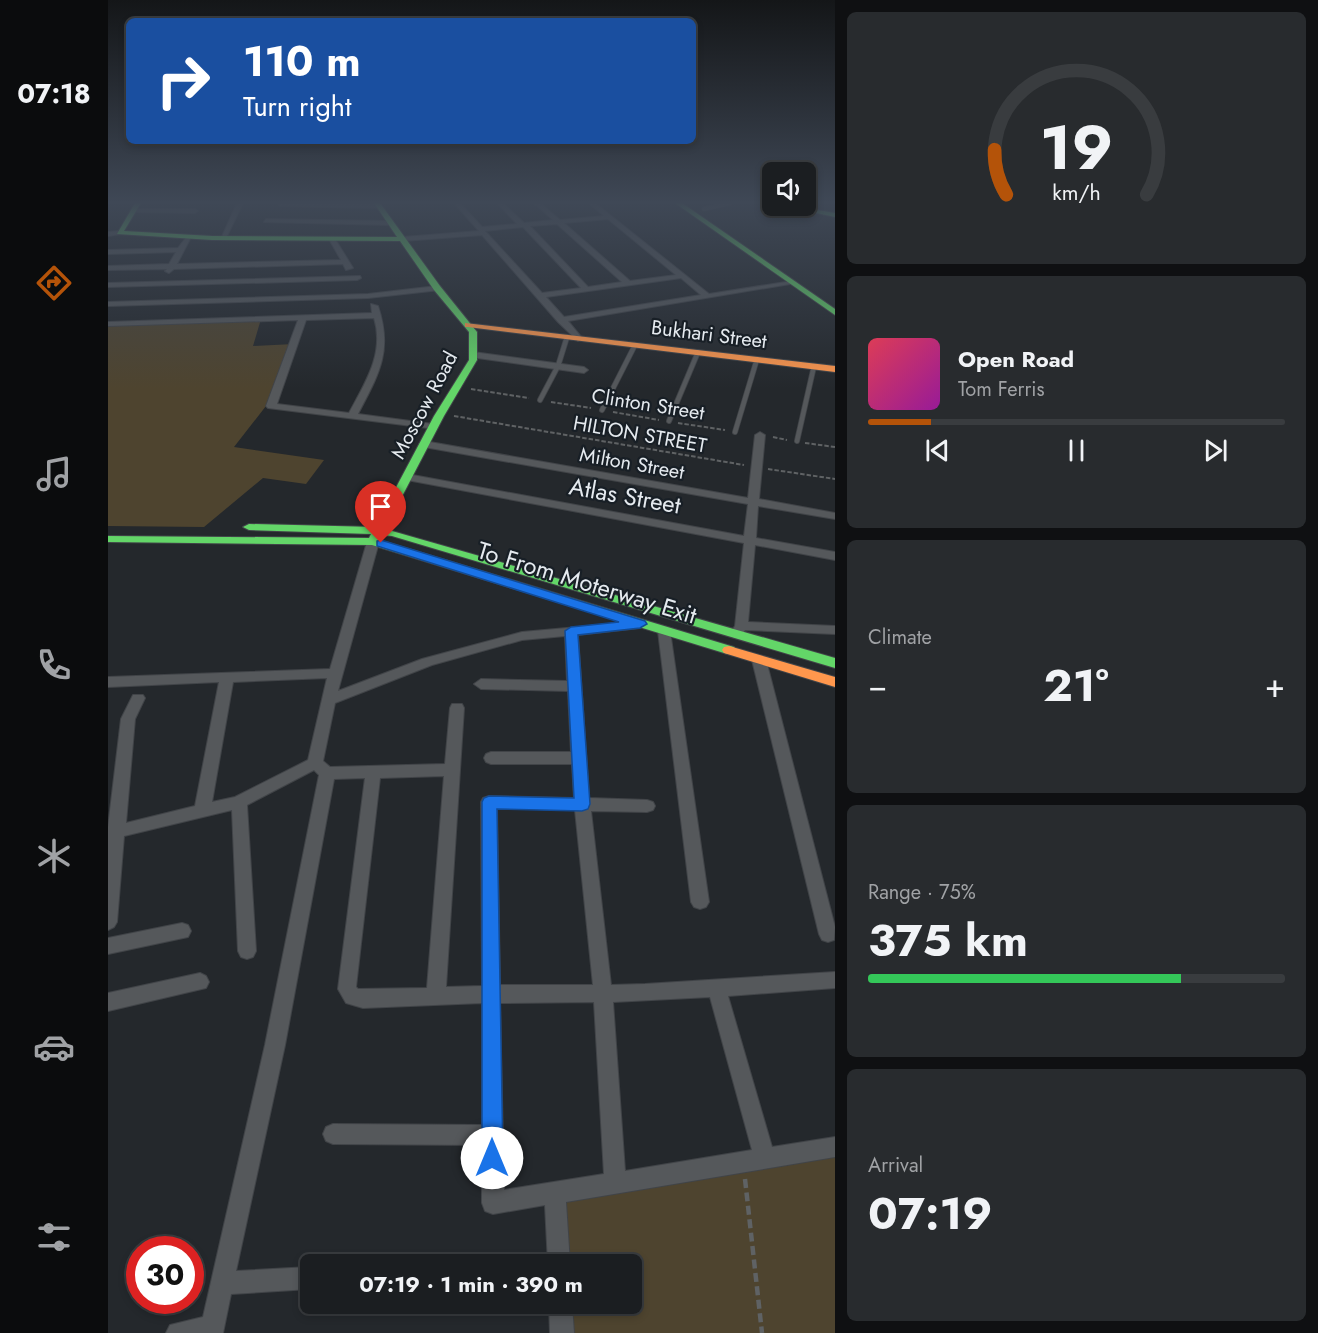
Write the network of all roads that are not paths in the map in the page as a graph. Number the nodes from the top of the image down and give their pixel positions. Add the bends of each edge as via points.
1 (206, 265) edge
2 (347, 265) edge
3 (421, 265) edge
4 (513, 265) edge
5 (563, 265) edge
6 (607, 265) edge
7 (669, 265) edge
8 (767, 265) edge
9 (785, 265) edge
10 (172, 266) junction
11 (108, 268) edge
12 (682, 276) junction
13 (357, 278) junction
14 (792, 283) junction
15 (162, 284) junction
16 (629, 284) junction
17 (108, 285) edge
18 (437, 288) junction
19 (587, 290) junction
20 (368, 296) junction
21 (540, 296) junction
22 (707, 297) junction
23 (835, 300) edge
24 (152, 303) junction
25 (108, 304) edge
26 (835, 313) edge
27 (377, 315) junction
28 (303, 318) junction
29 (561, 320) junction
30 (140, 323) junction
31 (108, 324) edge
32 (468, 325) junction
33 (573, 338) junction
34 (635, 345) junction
35 (698, 352) junction
36 (473, 355) junction
37 (757, 359) junction
38 (558, 366) junction
39 (813, 366) junction
40 (835, 369) edge
41 (584, 370) dead end
42 (540, 400) road end
43 (602, 410) road end
44 (352, 417) junction
45 (669, 421) road end
46 (433, 427) junction
47 (735, 432) road end
48 (759, 435) road end
49 (797, 441) road end
50 (424, 444) junction
51 (407, 477) junction
52 (753, 502) junction
53 (835, 516) edge
54 (108, 526) edge
55 (375, 536) junction
56 (108, 539) edge
57 (748, 540) junction
58 (835, 556) edge
59 (640, 624) junction
60 (738, 630) junction
61 (835, 630) edge
62 (571, 631) junction
63 (664, 631) junction
64 (759, 660) junction
65 (835, 663) edge
66 (335, 672) junction
67 (227, 677) junction
68 (108, 682) edge
69 (835, 682) edge
70 (481, 684) dead end
71 (575, 686) junction
72 (138, 698) dead end
73 (329, 700) junction
74 (457, 708) dead end
75 (491, 758) dead end
76 (579, 758) junction
77 (321, 768) junction
78 (452, 770) junction
79 (373, 772) junction
80 (239, 802) junction
81 (582, 804) junction
82 (647, 806) dead end
83 (202, 812) junction
84 (112, 833) edge
85 (700, 902) dead end
86 (108, 922) edge
87 (182, 931) dead end
88 (828, 934) dead end
89 (108, 946) edge
90 (247, 951) dead end
91 (835, 980) edge
92 (200, 982) dead end
93 (717, 989) junction
94 (491, 994) junction
95 (603, 994) junction
96 (436, 997) junction
97 (108, 1002) edge
98 (333, 1134) dead end
99 (492, 1135) junction
100 (835, 1147) edge
101 (765, 1158) junction
102 (615, 1183) junction
103 (555, 1193) junction
104 (558, 1254) edge
105 (300, 1279) edge
106 (221, 1283) junction
107 (561, 1314) edge
108 (211, 1330) edge
109 (178, 1333) edge
110 (562, 1333) edge

1 - 10 street
2 - 13 street
3 - 18 main road, Moscow Road
4 - 21 street
5 - 19 street
6 - 16 street
7 - 12 street
8 - 14 main road
9 - 23 main road
10 - 11 street
10 - 15 street
12 - 16 street
12 - 22 street
13 - 15 street
13 - 20 street
14 - 22 street
14 - 26 main road
15 - 17 street
15 - 24 street
16 - 19 street
18 - 20 street
18 - 32 main road, Moscow Road
19 - 21 street
20 - 24 street
20 - 27 street
21 - 29 street
22 - 29 street
24 - 25 street
24 - 30 street
27 - 28 street
27 - 44 street via 383,333 379,365
28 - 30 street
28 - 44 street via 271,406
29 - 33 street
30 - 31 street
32 - 33 main road, Bukhari Street
32 - 36 main road, Moscow Road via 473,332
33 - 34 main road, Bukhari Street
33 - 38 lane
34 - 35 main road, Bukhari Street
34 - 43 lane
35 - 37 main road, Bukhari Street
35 - 45 lane
36 - 38 street
36 - 46 main road, Moscow Road
37 - 39 main road, Bukhari Street
37 - 47 lane
38 - 41 street
38 - 42 lane
39 - 40 main road, Bukhari Street
39 - 49 lane
44 - 46 street
46 - 50 main road, Moscow Road
48 - 52 street
50 - 51 main road, Moscow Road
50 - 52 street, Milton Street
51 - 55 main road, Moscow Road
51 - 57 street, Atlas Street
52 - 53 street, Milton Street
52 - 57 street
54 - 55 main road, To From Moterway Exit
55 - 56 main road, To From Moterway Exit
55 - 59 main road, To From Moterway Exit
55 - 60 main road, To From Moterway Exit
55 - 66 street
57 - 58 street, Atlas Street
57 - 60 street
59 - 62 street
59 - 63 main road, To From Moterway Exit
60 - 61 street
60 - 65 main road, To From Moterway Exit
62 - 71 street
62 - 73 street via 522,636 427,662
63 - 64 main road, To From Moterway Exit
63 - 85 street
64 - 69 main road, To From Moterway Exit
64 - 88 street
66 - 67 street
66 - 73 street
67 - 68 street
67 - 83 street
70 - 71 street
71 - 76 street
72 - 84 street via 128,719
73 - 77 street
74 - 78 street
75 - 76 street
76 - 81 street
77 - 79 street
77 - 80 street
77 - 106 street via 275,1045
78 - 79 street
78 - 96 street
79 - 96 street via 347,989 353,997 363,999
80 - 83 street
80 - 90 street
81 - 82 street
81 - 94 street via 489,802
81 - 95 street
83 - 84 street
84 - 86 street
87 - 89 street
91 - 93 street
92 - 97 street
93 - 95 street
93 - 101 street
94 - 95 street
94 - 96 street
94 - 99 street
95 - 102 street
98 - 99 street
99 - 103 street via 493,1203
100 - 101 street
101 - 102 street
102 - 103 street
103 - 104 street
105 - 106 street
106 - 108 street
107 - 110 street
108 - 109 street

